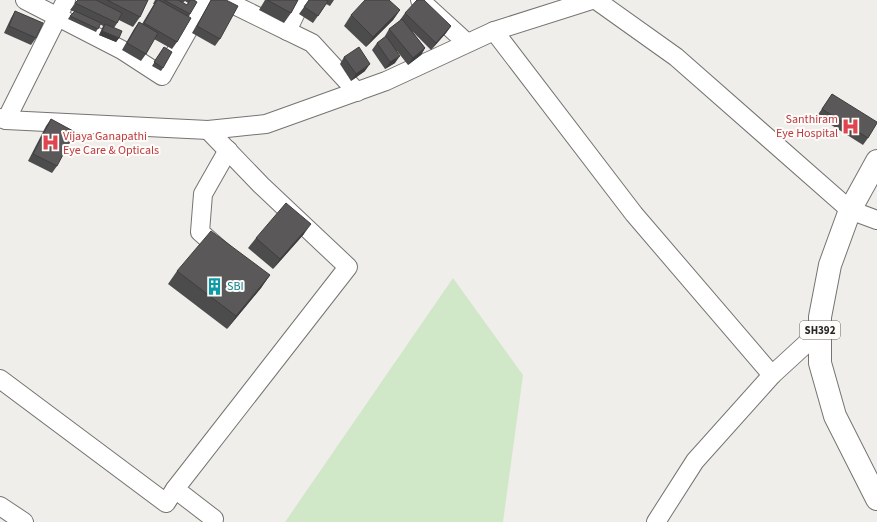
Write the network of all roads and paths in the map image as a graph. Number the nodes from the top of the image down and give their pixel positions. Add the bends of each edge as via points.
1 (25, 0) edge
2 (66, 0) edge
3 (205, 0) edge
4 (224, 0) edge
5 (302, 0) edge
6 (420, 0) edge
7 (592, 0) edge
8 (596, 0) edge
9 (57, 16) junction
10 (287, 31) junction
11 (494, 31) junction
12 (467, 43) junction
13 (357, 92) junction
14 (3, 119) edge
15 (208, 130) junction
16 (228, 150) junction
17 (877, 161) edge
18 (850, 210) junction
19 (877, 220) edge
20 (235, 263) edge
21 (820, 331) junction
22 (772, 375) junction
23 (0, 380) edge
24 (175, 489) junction
25 (877, 498) edge
26 (0, 506) edge
27 (24, 522) edge
28 (212, 522) edge
29 (656, 522) edge

1 - 9 street
2 - 9 street
3 - 9 street via 162,76 122,50
4 - 10 street
5 - 10 street
6 - 12 street
7 - 11 street
8 - 18 street via 676,57
9 - 14 street
10 - 13 street via 312,44
11 - 12 street
11 - 22 street via 634,214
12 - 13 street
13 - 15 street via 266,124
14 - 15 street
15 - 16 street
16 - 20 street via 203,194 200,232
16 - 24 street via 261,185 348,267
17 - 18 main road, SH392
18 - 19 street
18 - 21 main road, SH392 via 830,265 820,317
21 - 22 street
21 - 25 main road, SH392 via 820,363 835,416
22 - 29 street via 695,461
23 - 24 street via 166,503
24 - 28 street via 214,519
26 - 27 street

